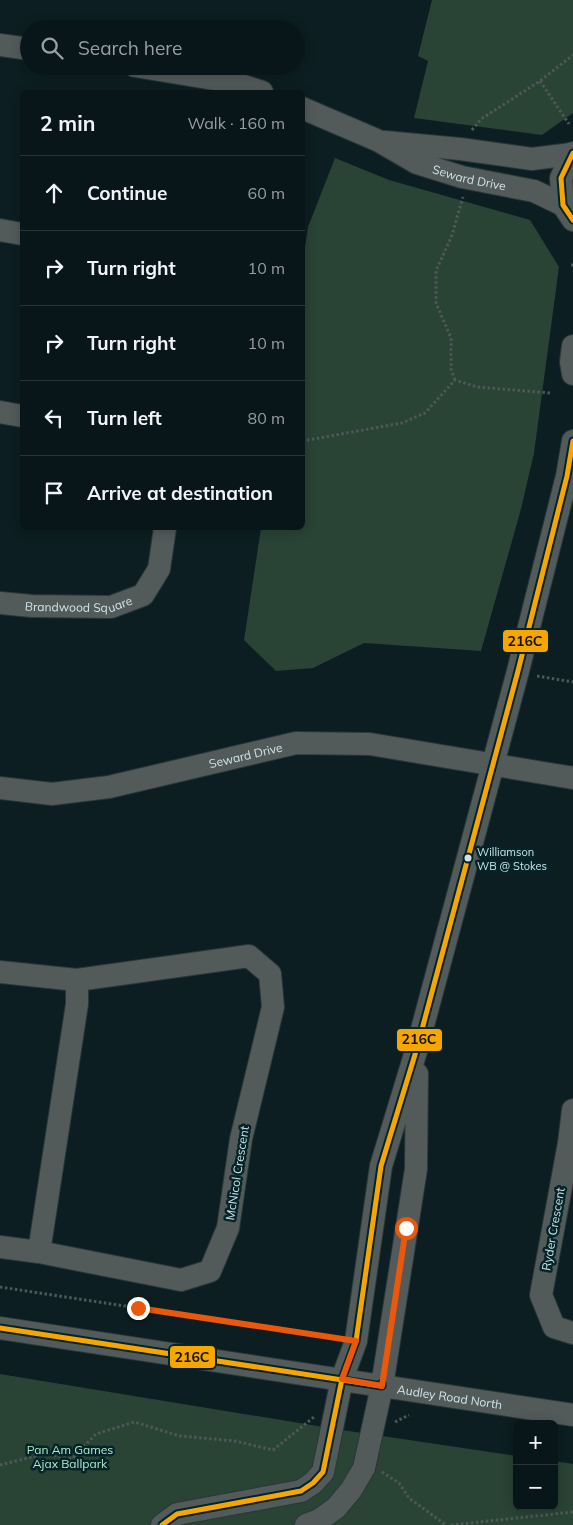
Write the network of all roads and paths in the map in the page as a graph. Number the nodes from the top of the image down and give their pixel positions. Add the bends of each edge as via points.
1 (0, 45) edge
2 (20, 48) edge
3 (573, 55) edge
4 (190, 75) edge
5 (540, 80) junction
6 (256, 90) edge
7 (305, 109) edge
8 (569, 124) dead end
9 (470, 133) dead end
10 (379, 141) junction
11 (572, 153) edge
12 (464, 195) dead end
13 (568, 212) edge
14 (0, 230) edge
15 (20, 234) edge
16 (573, 346) edge
17 (573, 374) edge
18 (455, 380) junction
19 (551, 393) dead end
20 (0, 412) edge
21 (20, 416) edge
22 (305, 440) edge
23 (573, 441) edge
24 (165, 530) edge
25 (0, 603) edge
26 (518, 671) junction
27 (573, 682) edge
28 (494, 765) junction
29 (573, 778) edge
30 (0, 788) edge
31 (0, 972) edge
32 (78, 980) junction
33 (417, 1048) junction
34 (573, 1110) edge
35 (571, 1144) edge
36 (0, 1247) edge
37 (38, 1252) junction
38 (0, 1287) edge
39 (0, 1328) edge
40 (573, 1333) edge
41 (356, 1341) junction
42 (342, 1379) junction
43 (382, 1386) junction
44 (573, 1415) edge
45 (314, 1417) dead end
46 (0, 1465) edge
47 (378, 1469) dead end
48 (573, 1512) edge
49 (200, 1517) edge
50 (162, 1525) edge
51 (306, 1525) edge
52 (446, 1525) edge
53 (451, 1525) edge

1 - 2 street
3 - 5 path
4 - 6 street via 232,82
5 - 8 path
5 - 9 path via 481,119
7 - 10 street, Seward Drive
10 - 11 street, Seward Drive via 460,148 532,159
10 - 13 street, Seward Drive via 417,163 462,177 534,191
11 - 13 street via 561,178
12 - 18 path via 452,235 436,271 436,303 451,338 450,369
14 - 15 street
16 - 17 street
18 - 19 path via 477,387
18 - 22 path via 425,414 418,417 402,423
20 - 21 street
23 - 26 street
24 - 25 street, Brandwood Square via 159,569 144,595 111,607
26 - 27 path
26 - 28 street
28 - 29 street, Seward Drive
28 - 30 street, Seward Drive via 370,744 296,743 109,787 52,794
28 - 33 street
31 - 32 street, McNicol Crescent
32 - 37 street via 77,1004
32 - 37 street, McNicol Crescent via 249,956 270,974 273,1007 241,1139 228,1228 210,1271 181,1280
33 - 41 street via 380,1166
33 - 43 street via 416,1169
34 - 35 street, Ryder Crescent
35 - 40 street, Ryder Crescent via 541,1295 554,1327
36 - 37 street
38 - 41 path
39 - 42 street, Audley Road North
41 - 42 street
42 - 43 street, Audley Road North
42 - 49 street via 323,1472 313,1483 301,1490
43 - 44 street, Audley Road North
43 - 51 street via 364,1468 336,1508
45 - 46 path via 273,1450 235,1441 180,1436 134,1422 96,1434 73,1458 44,1454
47 - 52 path via 399,1483 409,1498
48 - 53 path
49 - 50 street via 177,1514

